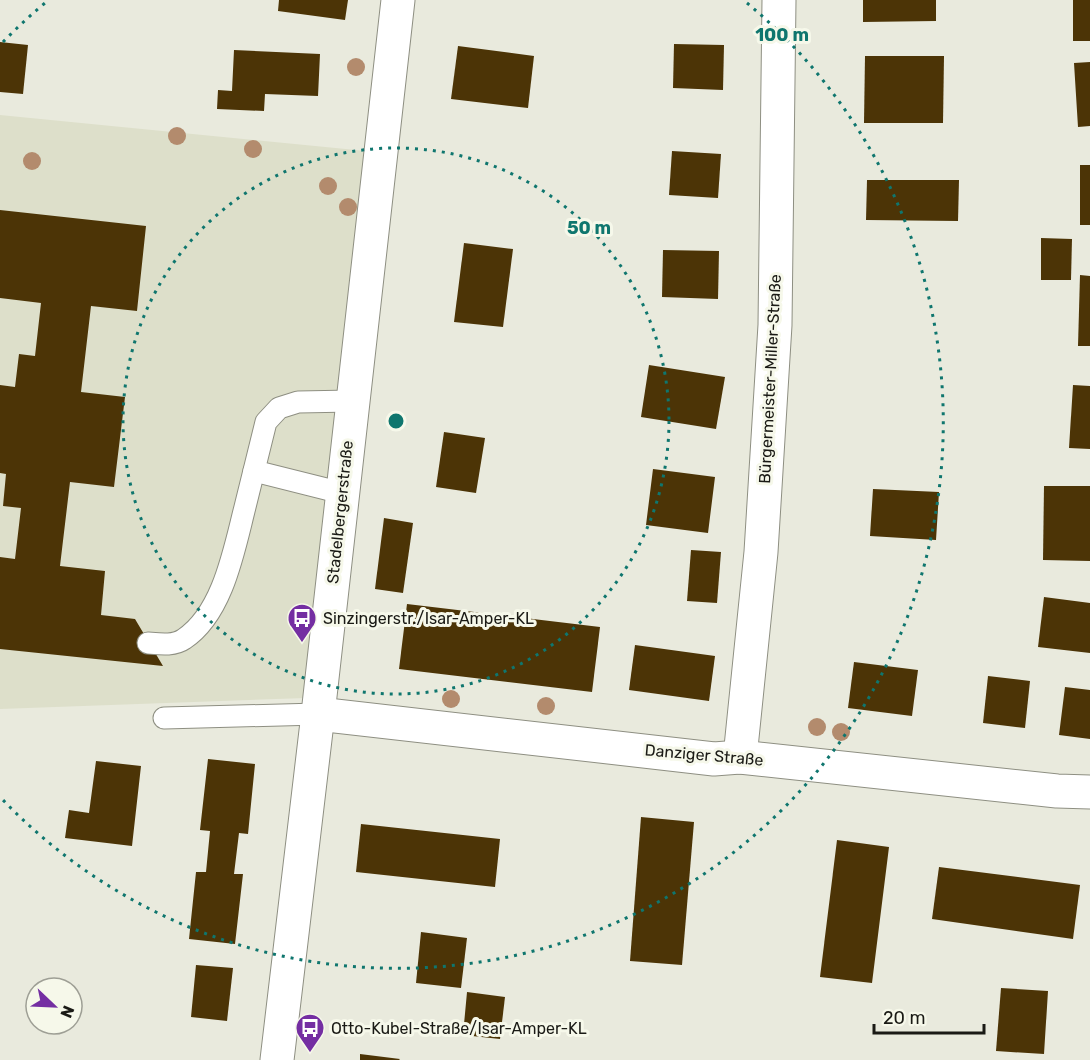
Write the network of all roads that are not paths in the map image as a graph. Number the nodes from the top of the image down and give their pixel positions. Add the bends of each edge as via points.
1 (398, 0) edge
2 (779, 0) edge
3 (352, 401) junction
4 (254, 471) junction
5 (342, 493) junction
6 (148, 643) dead end
7 (318, 714) junction
8 (164, 718) dead end
9 (740, 757) junction
10 (1090, 792) edge
11 (277, 1060) edge

1 - 3 street, Stadelbergerstraße
2 - 9 street, Bürgermeister-Miller-Straße via 775,325 761,552
3 - 4 lane via 298,402 279,408 266,422
3 - 5 street, Stadelbergerstraße
4 - 5 lane
4 - 6 lane via 220,594 199,627 182,641
5 - 7 street, Stadelbergerstraße
7 - 8 lane
7 - 9 street, Danziger Straße via 714,759
7 - 11 street, Stadelbergerstraße
9 - 10 street, Danziger Straße

